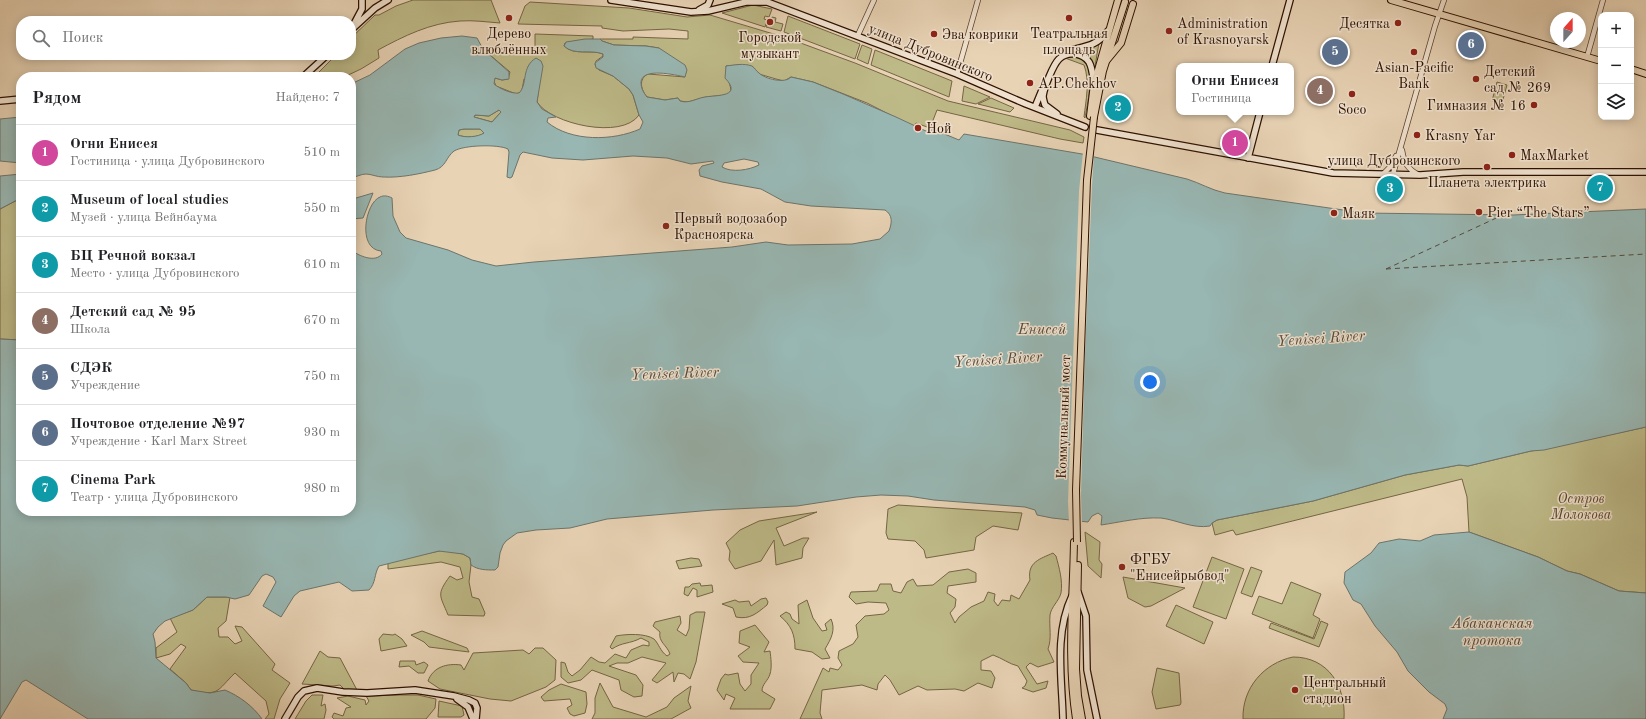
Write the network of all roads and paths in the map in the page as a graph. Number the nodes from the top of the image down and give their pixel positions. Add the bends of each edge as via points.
1 (362, 0) edge
2 (388, 0) edge
3 (611, 0) edge
4 (710, 0) edge
5 (874, 0) edge
6 (978, 0) edge
7 (1118, 0) edge
8 (1290, 0) edge
9 (1391, 0) edge
10 (1444, 0) edge
11 (1603, 0) edge
12 (765, 1) edge
13 (1125, 2) dead end
14 (1134, 2) edge
15 (697, 12) junction
16 (1440, 15) junction
17 (356, 20) edge
18 (356, 25) edge
19 (1108, 31) junction
20 (858, 35) junction
21 (1587, 57) junction
22 (322, 60) edge
23 (1107, 60) junction
24 (1598, 60) edge
25 (1273, 63) edge
26 (1634, 71) edge
27 (308, 72) edge
28 (957, 74) junction
29 (1646, 74) edge
30 (1094, 84) junction
31 (16, 99) edge
32 (0, 101) edge
33 (1035, 108) junction
34 (1259, 115) edge
35 (1092, 117) junction
36 (1068, 121) junction
37 (1085, 127) dead end
38 (1097, 130) dead end
39 (1402, 146) junction
40 (1248, 158) junction
41 (1646, 172) edge
42 (1383, 174) junction
43 (1393, 174) junction
44 (1419, 175) junction
45 (1075, 593) junction
46 (454, 696) junction
47 (285, 719) edge
48 (473, 719) edge
49 (476, 719) edge
50 (1063, 719) edge
51 (1076, 719) edge
52 (1082, 719) edge
53 (1097, 719) edge

1 - 17 main road via 362,9
2 - 18 main road
3 - 15 main road, улица Дубровинского
4 - 15 main road via 706,7
5 - 20 street
6 - 28 street
7 - 19 main road
8 - 25 main road
9 - 16 main road
10 - 16 street
11 - 21 street
12 - 15 main road, улица Дубровинского via 746,2
12 - 20 main road, улица Дубровинского
13 - 23 main road
14 - 23 main road via 1121,43
16 - 21 main road
16 - 39 street
19 - 30 main road
19 - 33 main road via 1100,41 1064,52 1055,58
20 - 28 main road, улица Дубровинского
21 - 24 main road
22 - 27 main road
23 - 35 main road
26 - 29 main road
28 - 33 main road, улица Дубровинского
30 - 35 main road
30 - 36 main road via 1090,63 1083,56 1073,53 1058,60 1043,100 1045,105
31 - 32 main road
33 - 36 main road, улица Дубровинского
34 - 40 main road
35 - 45 main road, Коммунальный мост, bridge via 1083,199 1073,479
36 - 37 main road, улица Дубровинского
38 - 40 main road, улица Дубровинского
39 - 42 street via 1391,166
39 - 43 street
39 - 44 street via 1406,165
40 - 42 main road, улица Дубровинского via 1327,173
41 - 44 main road, улица Дубровинского via 1463,172
42 - 43 main road, улица Дубровинского
43 - 44 main road, улица Дубровинского
45 - 50 main road via 1066,609 1062,626
45 - 51 main road, Коммунальный мост via 1072,672
45 - 52 main road, Коммунальный мост via 1076,669
45 - 53 main road via 1086,616 1087,670
46 - 47 main road via 415,690 367,693 310,689 298,697
46 - 48 main road via 468,707
46 - 49 main road via 474,703 477,708

